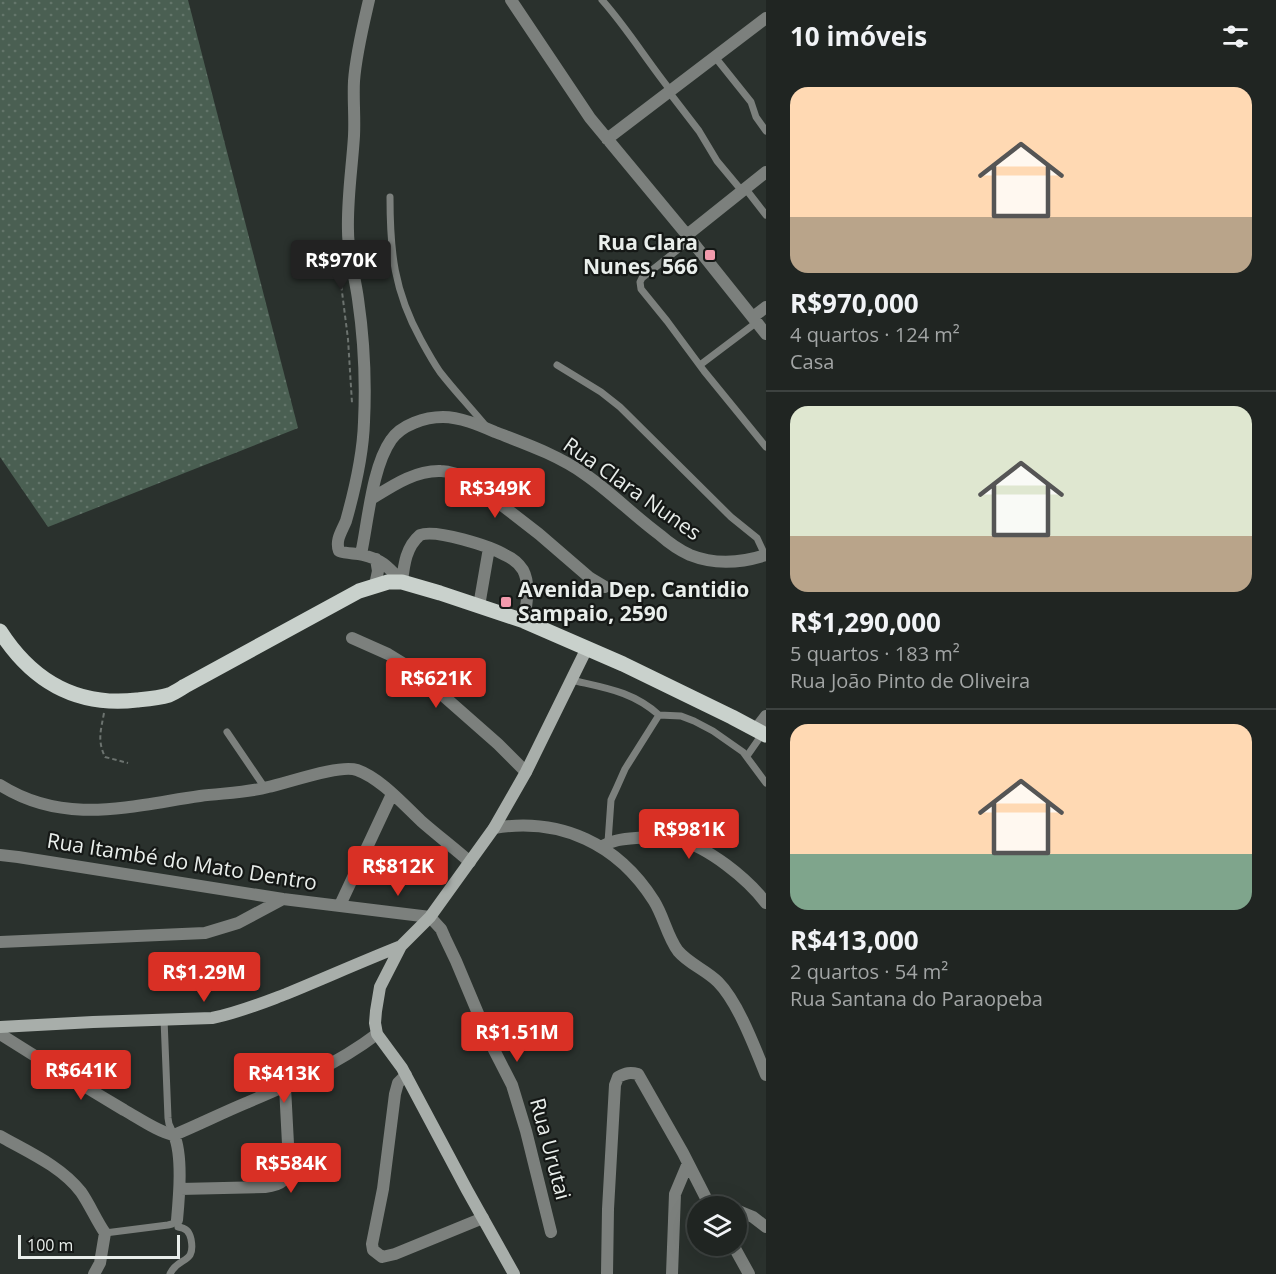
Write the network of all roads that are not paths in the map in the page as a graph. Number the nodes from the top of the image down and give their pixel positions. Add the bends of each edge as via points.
1 (369, 0) edge
2 (511, 0) edge
3 (602, 0) edge
4 (764, 24) edge
5 (715, 57) junction
6 (670, 91) junction
7 (766, 131) edge
8 (607, 139) junction
9 (766, 172) edge
10 (743, 190) junction
11 (390, 197) dead end
12 (766, 215) edge
13 (688, 237) junction
14 (766, 307) edge
15 (755, 320) junction
16 (766, 334) edge
17 (557, 365) dead end
18 (700, 365) junction
19 (489, 429) junction
20 (766, 447) edge
21 (371, 499) junction
22 (489, 548) junction
23 (355, 554) junction
24 (766, 555) edge
25 (376, 559) junction
26 (402, 582) junction
27 (375, 585) junction
28 (605, 587) dead end
29 (479, 606) junction
30 (524, 621) junction
31 (0, 631) edge
32 (352, 638) dead end
33 (587, 648) junction
34 (571, 681) junction
35 (659, 715) junction
36 (766, 716) edge
37 (227, 732) dead end
38 (762, 733) edge
39 (747, 756) junction
40 (526, 772) junction
41 (766, 783) edge
42 (0, 785) edge
43 (265, 788) junction
44 (392, 794) junction
45 (494, 828) junction
46 (605, 844) junction
47 (0, 855) edge
48 (470, 862) junction
49 (283, 899) junction
50 (766, 903) edge
51 (340, 905) junction
52 (430, 917) junction
53 (0, 942) edge
54 (401, 946) junction
55 (164, 1019) junction
56 (0, 1027) edge
57 (0, 1034) edge
58 (376, 1035) junction
59 (406, 1075) junction
60 (766, 1075) edge
61 (285, 1087) junction
62 (174, 1135) junction
63 (0, 1136) edge
64 (688, 1163) junction
65 (180, 1189) junction
66 (705, 1196) edge
67 (747, 1215) edge
68 (483, 1218) junction
69 (178, 1223) junction
70 (766, 1227) edge
71 (550, 1232) dead end
72 (105, 1233) junction
73 (739, 1256) edge
74 (94, 1274) edge
75 (170, 1274) edge
76 (514, 1274) edge
77 (607, 1274) edge
78 (672, 1274) edge
79 (749, 1274) edge

1 - 23 street via 354,81 348,232 364,354 363,443 358,478 338,542 339,551
2 - 8 street
3 - 6 lane
4 - 5 street
5 - 6 street
5 - 7 lane via 751,102
6 - 8 street
6 - 10 lane via 717,161
8 - 13 street
9 - 10 street
10 - 12 lane
10 - 13 street
11 - 19 lane via 394,270 408,315 441,373
13 - 15 street
13 - 18 lane via 639,282 644,294
14 - 15 street
15 - 16 street
15 - 18 lane
17 - 24 lane via 620,407 757,538
18 - 20 lane
19 - 21 street, Rua Clara Nunes via 445,417 422,420 397,432 384,451
19 - 24 street, Rua Clara Nunes via 539,449 585,474 653,531 691,555 731,562
21 - 23 street, Rua Clara Nunes
21 - 28 street via 413,476 441,471 458,475 479,487 590,579
22 - 26 street via 425,533 407,554
22 - 29 street
22 - 30 street via 515,561 523,571 527,596
23 - 25 street
25 - 26 street via 383,561
25 - 27 street
26 - 27 main road
26 - 29 main road
27 - 31 main road via 168,695 130,701 90,699 63,689 31,669
29 - 30 main road
30 - 33 main road
32 - 40 street via 414,670
33 - 34 street
33 - 38 main road
34 - 35 lane via 632,696
34 - 40 street
35 - 39 lane via 694,721
35 - 46 lane via 616,787
36 - 38 street
37 - 43 lane
38 - 39 lane
39 - 41 lane
40 - 45 street
42 - 43 street via 39,804 105,810
43 - 44 street via 347,768 370,776
44 - 48 street
44 - 51 street
45 - 46 street via 548,828
45 - 48 street
46 - 50 street via 656,837 687,843 735,871
46 - 60 street via 648,891 679,952 724,990
47 - 49 street, Rua Itambé do Mato Dentro
48 - 52 street
49 - 51 street, Rua Itambé do Mato Dentro
49 - 53 street via 238,924 205,933
51 - 52 street, Rua Itambé do Mato Dentro
52 - 54 street
52 - 71 street, Rua Urutai via 441,929 512,1084
54 - 55 street via 234,1014
54 - 58 street via 380,987
55 - 56 street
55 - 62 lane via 168,1118
57 - 62 street via 147,1123
58 - 59 street
58 - 61 street via 342,1059
59 - 68 street
59 - 68 street via 395,1094 373,1250 382,1257 395,1254
61 - 62 street
61 - 65 street via 289,1163 284,1180 265,1187
62 - 65 street
63 - 72 street via 65,1176 85,1199
64 - 66 street
64 - 77 street via 638,1074 630,1072 618,1077
64 - 78 street via 675,1194
65 - 69 street
67 - 70 street
68 - 76 street
69 - 72 lane
69 - 75 lane via 188,1231 193,1251
72 - 74 street
73 - 79 street

